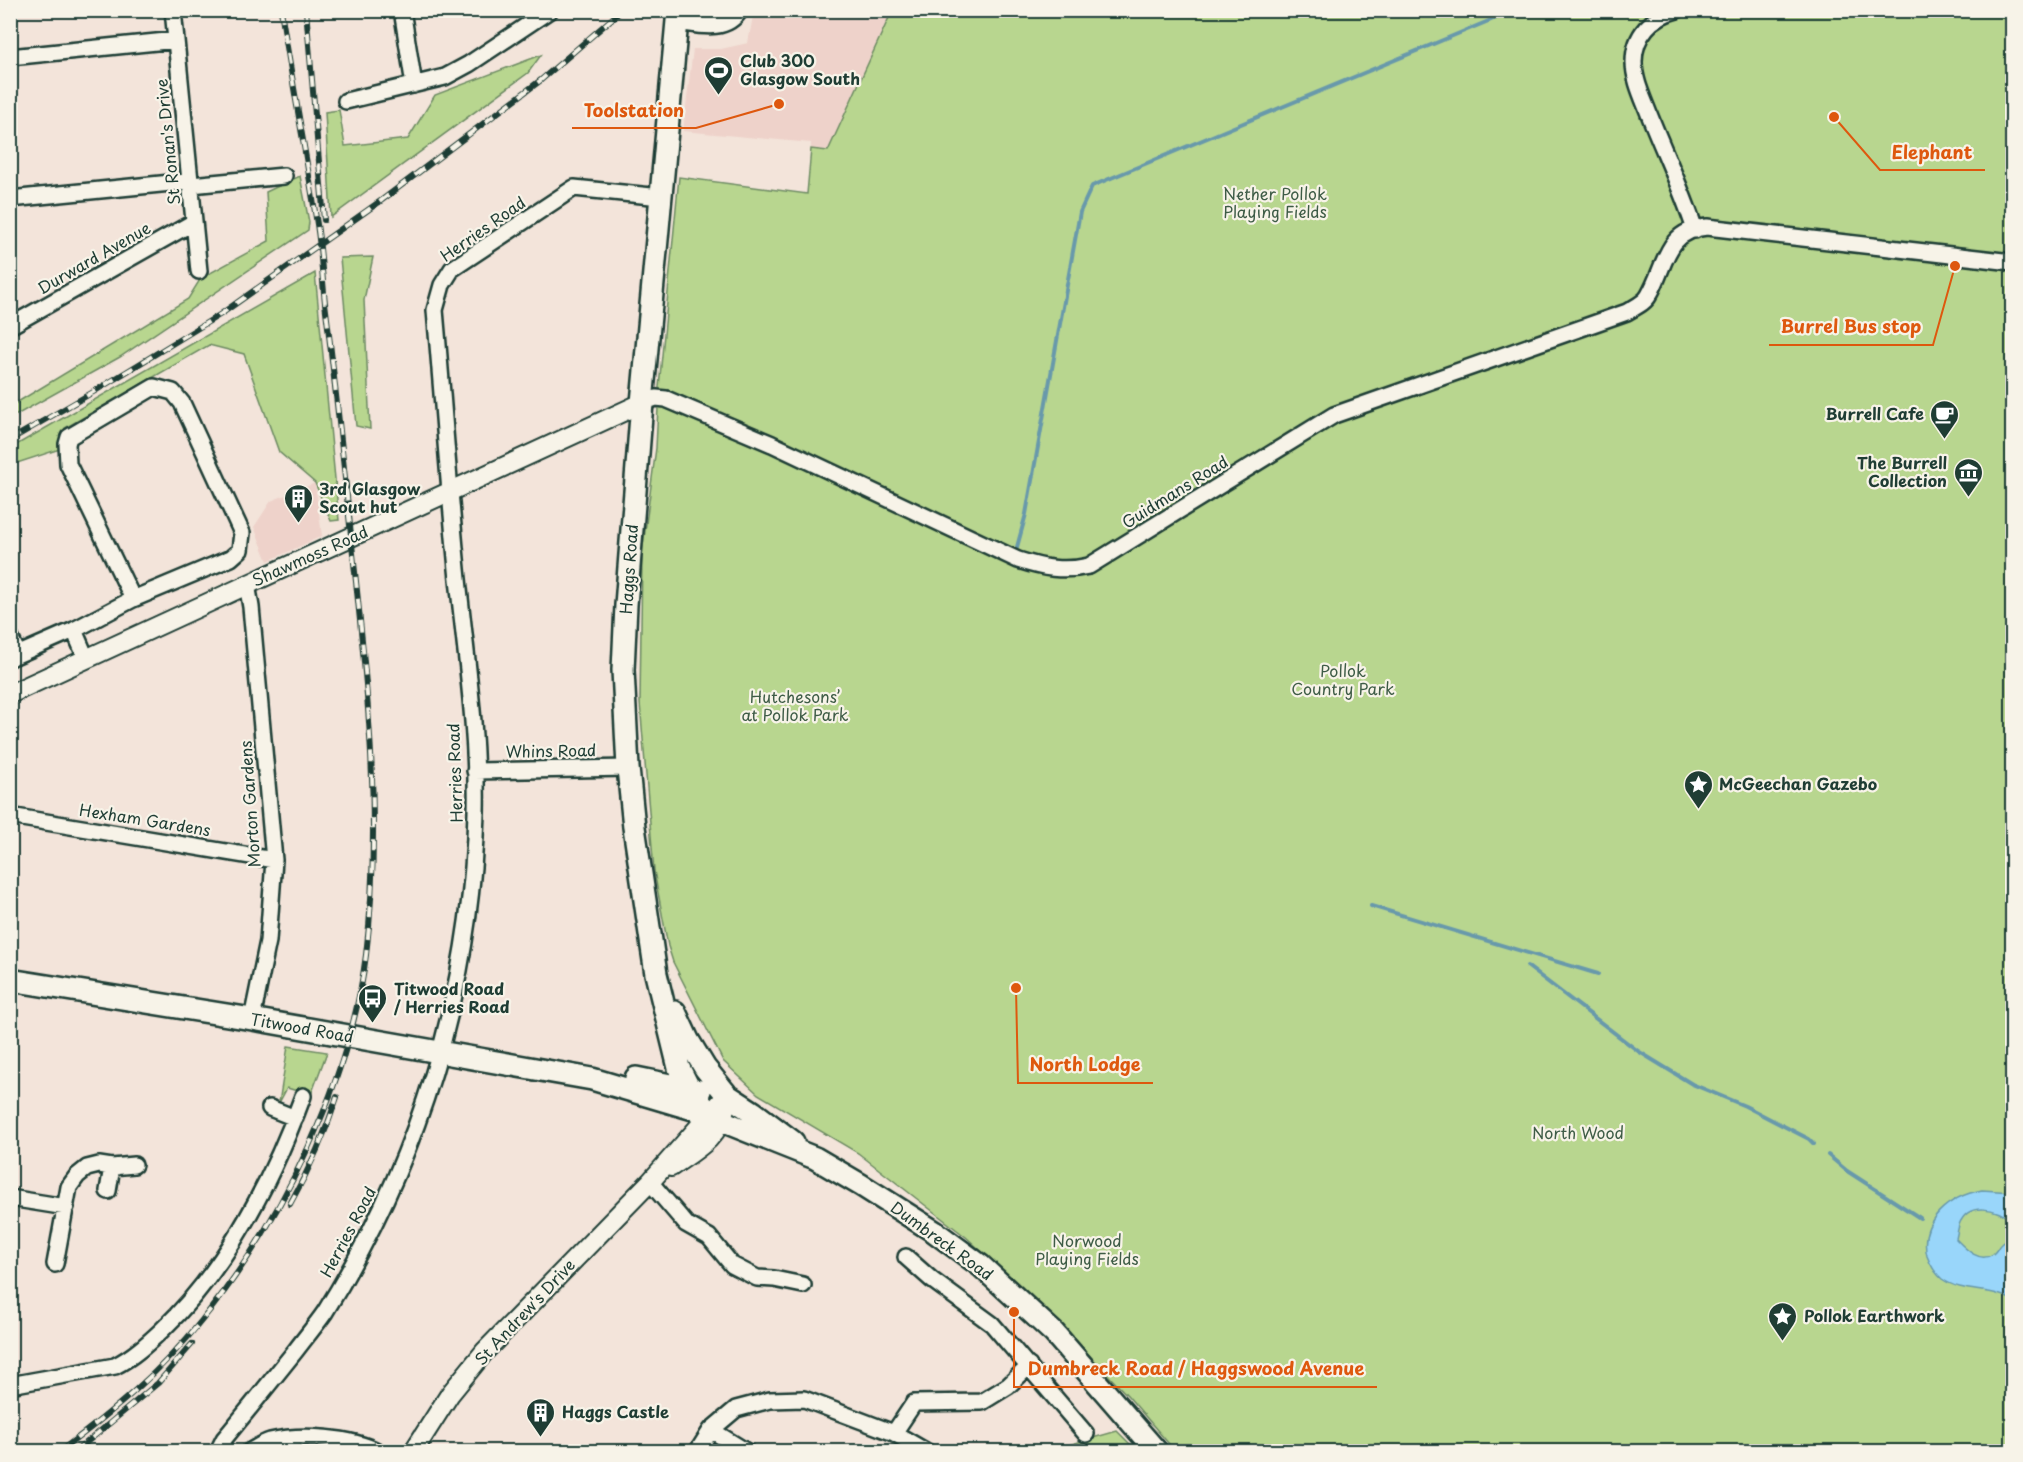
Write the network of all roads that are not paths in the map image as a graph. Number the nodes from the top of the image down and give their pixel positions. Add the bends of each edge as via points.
1 (174, 10) edge
2 (402, 10) edge
3 (550, 10) edge
4 (740, 10) edge
5 (1677, 10) edge
6 (678, 16) edge
7 (176, 40) junction
8 (10, 57) edge
9 (414, 85) junction
10 (346, 101) dead end
11 (284, 176) dead end
12 (191, 183) junction
13 (661, 198) junction
14 (10, 199) edge
15 (194, 222) junction
16 (1695, 230) junction
17 (2013, 262) edge
18 (199, 271) dead end
19 (10, 326) edge
20 (642, 403) junction
21 (449, 492) junction
22 (247, 584) junction
23 (133, 599) junction
24 (74, 630) junction
25 (10, 637) edge
26 (14, 656) edge
27 (86, 658) junction
28 (10, 694) edge
29 (628, 768) junction
30 (475, 771) junction
31 (10, 816) edge
32 (274, 860) junction
33 (656, 974) junction
34 (10, 980) edge
35 (252, 1019) junction
36 (440, 1052) junction
37 (592, 1078) junction
38 (690, 1090) junction
39 (727, 1095) junction
40 (303, 1096) dead end
41 (270, 1108) dead end
42 (716, 1118) junction
43 (295, 1119) junction
44 (815, 1158) junction
45 (134, 1165) dead end
46 (112, 1167) junction
47 (650, 1182) junction
48 (108, 1191) dead end
49 (10, 1198) edge
50 (66, 1207) junction
51 (906, 1257) dead end
52 (55, 1264) dead end
53 (803, 1285) dead end
54 (1029, 1366) junction
55 (10, 1385) edge
56 (711, 1430) junction
57 (894, 1433) junction
58 (1086, 1434) dead end
59 (220, 1452) edge
60 (249, 1452) edge
61 (378, 1452) edge
62 (412, 1452) edge
63 (697, 1452) edge
64 (747, 1452) edge
65 (927, 1452) edge
66 (1156, 1452) edge

1 - 7 street, St Ronan's Drive
2 - 9 street
3 - 9 street via 469,64 445,77
4 - 6 street via 733,20 722,25 704,25
5 - 16 street via 1648,25 1636,44 1634,62 1639,89
6 - 13 main road, Haggs Road
7 - 8 street
7 - 12 street, St Ronan's Drive
9 - 10 street
11 - 12 street
12 - 14 street
12 - 15 street, St Ronan's Drive
13 - 20 main road, Haggs Road
13 - 21 street, Herries Road via 574,188 452,269 442,285 435,310
15 - 18 street, St Ronan's Drive
15 - 19 street, Durward Avenue
16 - 17 street via 1707,227
16 - 20 street, Guidmans Road via 1678,237 1649,296 1627,312 1334,415 1089,566 1073,570 1018,560 772,444 666,399
20 - 21 street, Shawmoss Road
20 - 29 main road, Haggs Road via 624,634
21 - 22 street, Shawmoss Road
21 - 30 street, Herries Road
22 - 27 street, Shawmoss Road
22 - 32 street, Morton Gardens
23 - 23 street via 68,464 67,444 69,437 154,387 173,392 182,403 243,539 240,550 231,558
23 - 24 street
24 - 26 street
24 - 27 street
25 - 26 street
27 - 28 street, Shawmoss Road
29 - 30 street, Whins Road
29 - 33 main road, Haggs Road
30 - 36 street, Herries Road via 467,924
31 - 32 street, Hexham Gardens
32 - 35 street, Morton Gardens via 268,941
33 - 38 main road, Haggs Road via 679,1068
33 - 39 main road via 688,1040
34 - 35 main road, Titwood Road
35 - 36 main road, Titwood Road
36 - 37 main road, Titwood Road
36 - 59 street, Herries Road via 404,1161 354,1263 322,1315 224,1439
37 - 38 main road, Titwood Road via 627,1077
37 - 42 main road, Titwood Road
38 - 39 main road, Titwood Road
38 - 42 main road, Haggs Road
39 - 42 street, St Andrew's Drive
39 - 44 main road
40 - 43 street
41 - 43 street
42 - 44 main road, Dumbreck Road
42 - 47 street, St Andrew's Drive via 699,1149
43 - 55 street via 243,1224 189,1301 148,1343 115,1366
44 - 66 main road, Dumbreck Road via 926,1226 981,1266 1054,1333
45 - 46 street
46 - 48 street
46 - 50 street via 87,1168 77,1176 69,1187
47 - 53 street via 686,1224 709,1237 732,1265 757,1278
47 - 62 street, St Andrew's Drive via 485,1351 450,1394
49 - 50 street
50 - 52 street
51 - 54 street via 992,1324
54 - 57 street via 1008,1386 982,1402 914,1403
54 - 58 street
56 - 57 street via 736,1408 770,1400 804,1399
56 - 63 street
56 - 64 street
57 - 65 street
60 - 61 street via 269,1441 316,1437 367,1445

